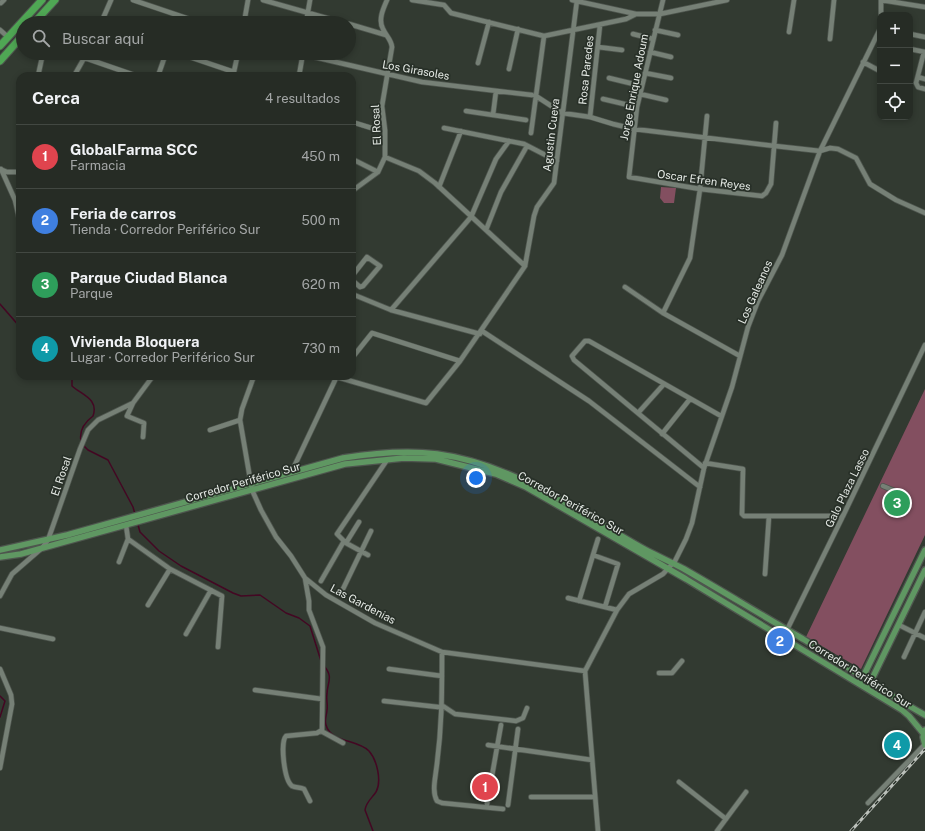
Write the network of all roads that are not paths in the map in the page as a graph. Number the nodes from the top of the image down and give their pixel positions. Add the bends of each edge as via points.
1 (42, 0) edge
2 (55, 0) edge
3 (111, 0) edge
4 (133, 0) edge
5 (248, 0) edge
6 (263, 0) edge
7 (310, 0) edge
8 (387, 0) edge
9 (412, 0) edge
10 (575, 0) edge
11 (663, 0) edge
12 (727, 0) edge
13 (794, 0) edge
14 (834, 0) edge
15 (881, 0) edge
16 (925, 7) edge
17 (307, 12) junction
18 (881, 12) edge
19 (636, 14) junction
20 (660, 14) junction
21 (27, 16) edge
22 (42, 16) edge
23 (104, 16) edge
24 (179, 16) edge
25 (245, 16) edge
26 (307, 16) edge
27 (320, 16) edge
28 (490, 22) junction
29 (600, 25) junction
30 (356, 26) edge
31 (16, 28) edge
32 (518, 29) junction
33 (0, 30) edge
34 (572, 30) junction
35 (655, 30) junction
36 (789, 32) dead end
37 (633, 34) dead end
38 (913, 34) edge
39 (386, 35) junction
40 (877, 35) edge
41 (544, 36) junction
42 (678, 36) dead end
43 (925, 36) edge
44 (8, 37) junction
45 (653, 39) junction
46 (830, 40) dead end
47 (16, 43) edge
48 (873, 43) junction
49 (877, 44) edge
50 (0, 46) edge
51 (598, 47) junction
52 (622, 50) dead end
53 (913, 50) edge
54 (650, 52) junction
55 (924, 52) edge
56 (671, 57) dead end
57 (0, 60) edge
58 (41, 60) edge
59 (83, 60) edge
60 (98, 60) edge
61 (164, 60) edge
62 (197, 60) edge
63 (237, 60) edge
64 (300, 60) edge
65 (326, 60) edge
66 (863, 62) junction
67 (478, 63) dead end
68 (509, 69) dead end
69 (877, 69) edge
70 (39, 72) edge
71 (76, 72) edge
72 (127, 72) edge
73 (159, 72) edge
74 (229, 72) edge
75 (234, 72) edge
76 (299, 72) edge
77 (645, 73) junction
78 (388, 75) junction
79 (918, 77) junction
80 (609, 78) dead end
81 (671, 78) dead end
82 (925, 79) edge
83 (642, 86) junction
84 (925, 89) edge
85 (496, 91) junction
86 (640, 94) junction
87 (534, 95) junction
88 (603, 99) dead end
89 (666, 100) dead end
90 (637, 107) junction
91 (466, 112) dead end
92 (562, 113) junction
93 (493, 115) junction
94 (707, 116) dead end
95 (590, 117) junction
96 (526, 120) dead end
97 (356, 123) edge
98 (776, 123) dead end
99 (444, 128) dead end
100 (634, 128) junction
101 (378, 130) dead end
102 (461, 131) junction
103 (531, 133) dead end
104 (704, 137) junction
105 (509, 141) junction
106 (527, 146) junction
107 (775, 146) junction
108 (820, 151) junction
109 (385, 158) junction
110 (356, 161) edge
111 (557, 161) junction
112 (0, 169) edge
113 (16, 172) edge
114 (378, 172) junction
115 (628, 177) joint
116 (439, 187) junction
117 (356, 188) edge
118 (700, 190) junction
119 (16, 204) edge
120 (925, 213) edge
121 (471, 217) junction
122 (486, 230) junction
123 (525, 266) junction
124 (356, 271) edge
125 (356, 284) edge
126 (625, 287) dead end
127 (356, 296) edge
128 (391, 310) junction
129 (663, 313) junction
130 (481, 332) junction
131 (925, 345) edge
132 (356, 353) edge
133 (740, 356) junction
134 (460, 361) junction
135 (151, 380) edge
136 (252, 380) edge
137 (336, 380) edge
138 (347, 380) edge
139 (664, 384) junction
140 (690, 399) junction
141 (133, 403) junction
142 (638, 413) junction
143 (721, 416) junction
144 (240, 420) junction
145 (210, 430) dead end
146 (662, 434) junction
147 (143, 437) dead end
148 (387, 460) junction
149 (705, 466) junction
150 (292, 471) junction
151 (252, 482) junction
152 (883, 486) dead end
153 (700, 487) junction
154 (252, 490) junction
155 (893, 490) junction
156 (902, 494) dead end
157 (888, 502) dead end
158 (769, 516) junction
159 (843, 516) junction
160 (359, 522) dead end
161 (126, 525) junction
162 (371, 531) dead end
163 (128, 539) junction
164 (598, 539) dead end
165 (48, 540) junction
166 (345, 542) junction
167 (42, 548) junction
168 (0, 550) edge
169 (925, 550) edge
170 (360, 552) junction
171 (368, 555) dead end
172 (593, 555) junction
173 (0, 557) edge
174 (119, 562) dead end
175 (673, 563) junction
176 (668, 568) junction
177 (170, 569) junction
178 (925, 570) edge
179 (765, 574) dead end
180 (305, 578) junction
181 (321, 581) dead end
182 (211, 590) junction
183 (342, 591) dead end
184 (0, 596) edge
185 (568, 598) dead end
186 (580, 601) junction
187 (148, 605) dead end
188 (605, 607) junction
189 (617, 610) junction
190 (925, 612) edge
191 (899, 625) junction
192 (0, 628) edge
193 (787, 631) junction
194 (915, 633) junction
195 (186, 634) dead end
196 (783, 638) junction
197 (925, 638) edge
198 (53, 639) dead end
199 (881, 640) junction
200 (889, 644) junction
201 (218, 647) dead end
202 (442, 652) junction
203 (904, 657) dead end
204 (682, 661) dead end
205 (0, 669) edge
206 (389, 669) dead end
207 (585, 671) junction
208 (659, 672) dead end
209 (442, 676) junction
210 (862, 678) junction
211 (859, 685) junction
212 (869, 686) junction
213 (255, 690) dead end
214 (322, 698) junction
215 (384, 701) dead end
216 (442, 706) junction
217 (527, 708) dead end
218 (925, 715) edge
219 (501, 725) dead end
220 (518, 729) dead end
221 (321, 731) junction
222 (924, 731) edge
223 (343, 744) dead end
224 (488, 745) dead end
225 (925, 745) edge
226 (496, 747) junction
227 (516, 750) junction
228 (592, 760) junction
229 (0, 768) edge
230 (679, 782) dead end
231 (746, 792) dead end
232 (531, 797) dead end
233 (595, 797) junction
234 (310, 801) dead end
235 (868, 803) dead end
236 (487, 804) dead end
237 (508, 805) dead end
238 (503, 809) dead end
239 (726, 819) junction
240 (598, 831) edge
241 (716, 831) edge

1 - 21 highway
2 - 22 highway
3 - 23 street
4 - 24 street
5 - 25 street
6 - 17 street
7 - 17 street
8 - 39 street, El Rosal via 381,16
9 - 28 street via 444,5 451,13
10 - 19 street
10 - 34 street, Agustin Cueva
11 - 20 street, Jorge Enrique Adoum
12 - 20 street
13 - 36 street
14 - 46 street
15 - 16 street
15 - 18 street
17 - 26 street
17 - 27 street
19 - 20 street
19 - 29 street
20 - 35 street, Jorge Enrique Adoum
28 - 32 street
28 - 67 street
29 - 34 street
29 - 51 street, Rosa Paredes
30 - 39 street
31 - 44 highway
32 - 41 street
32 - 68 street
33 - 44 street
34 - 41 street
34 - 92 street, Agustin Cueva
35 - 42 street
35 - 45 street, Jorge Enrique Adoum
37 - 45 street
38 - 43 street
39 - 78 street, El Rosal via 391,40 392,47
40 - 48 street, Los Galeanos
41 - 87 street
44 - 50 highway
45 - 54 street, Jorge Enrique Adoum
47 - 57 highway
48 - 49 street
48 - 66 street, Los Galeanos
51 - 52 street
51 - 95 street, Rosa Paredes
53 - 55 street
54 - 56 street
54 - 77 street, Jorge Enrique Adoum
55 - 79 street
58 - 70 street
59 - 71 street
60 - 72 street
61 - 73 street
62 - 74 street
63 - 75 street
64 - 76 street
65 - 78 street, Los Girasoles
66 - 69 street
66 - 108 street, Los Galeanos
77 - 81 street
77 - 83 street, Jorge Enrique Adoum
78 - 85 street, Los Girasoles
78 - 109 street, El Rosal via 382,106
79 - 82 street
79 - 84 street via 917,86
80 - 83 street
83 - 86 street, Jorge Enrique Adoum
85 - 87 street, Los Girasoles
85 - 93 street
86 - 89 street
86 - 90 street, Jorge Enrique Adoum
87 - 92 street
87 - 103 street
88 - 90 street
90 - 100 street, Jorge Enrique Adoum
91 - 93 street
92 - 95 street
92 - 111 street, Agustin Cueva
93 - 96 street
94 - 104 street
95 - 100 street
97 - 101 street
98 - 107 street
99 - 102 street
100 - 104 street
100 - 115 street, Jorge Enrique Adoum
102 - 105 street
102 - 116 street
104 - 107 street
104 - 118 street
105 - 106 street
105 - 121 street via 496,159
106 - 111 street
106 - 122 street via 501,192
107 - 108 street
107 - 118 street, Oscar Efren Reyes via 771,184 766,193 757,196
108 - 120 street via 834,148 853,155 870,184 896,200
108 - 133 street, Los Galeanos via 782,255 758,301
109 - 114 street, El Rosal
109 - 116 street via 419,171
110 - 114 street
111 - 123 street, Agustin Cueva via 554,183 537,207 534,216
112 - 113 street
112 - 119 street
114 - 117 street, El Rosal
115 - 118 street, Oscar Efren Reyes
116 - 121 street
118 - 129 street via 690,258
121 - 122 street
121 - 128 street
122 - 123 street
123 - 130 street
124 - 125 street via 367,257 380,266 363,286
126 - 129 street
127 - 128 street
128 - 130 street
129 - 133 street
130 - 134 street
130 - 153 street via 589,401
131 - 159 street, Galo Plaza Lasso
132 - 134 street via 372,333
133 - 143 street, Los Galeanos
134 - 138 street via 426,403
135 - 141 street, El Rosal
136 - 144 street
137 - 150 street
139 - 140 street
139 - 142 street
139 - 142 street via 585,340 572,358
140 - 143 street
140 - 146 street
141 - 147 street via 127,416 144,423
141 - 165 street, El Rosal via 98,420 88,430
142 - 146 street
143 - 149 street, Los Galeanos
144 - 145 street
144 - 151 street, Las Gardenias
146 - 149 street
148 - 154 main road, Corredor Periférico Sur via 345,464
148 - 166 street via 338,532 338,537
148 - 176 main road, Corredor Periférico Sur via 436,459 496,474 533,491
149 - 153 street, Los Galeanos
149 - 158 street via 743,469 742,514
150 - 151 main road, Corredor Periférico Sur
150 - 175 main road, Corredor Periférico Sur via 373,453 437,454 464,459 498,469 530,483
151 - 154 street, Las Gardenias
151 - 165 main road, Corredor Periférico Sur
152 - 155 street
153 - 175 street, Los Galeanos via 692,524
154 - 161 main road, Corredor Periférico Sur
154 - 180 street, Las Gardenias via 276,537 292,556
155 - 156 street
155 - 157 street
158 - 159 street
158 - 179 street
159 - 193 street, Galo Plaza Lasso
160 - 166 street
161 - 163 street
161 - 167 main road, Corredor Periférico Sur
162 - 170 street
163 - 174 street
163 - 177 street
164 - 172 street
165 - 167 street, El Rosal
165 - 168 main road, Corredor Periférico Sur
166 - 170 street
166 - 181 street
167 - 173 main road, Corredor Periférico Sur
167 - 184 street, El Rosal via 12,574
169 - 199 main road
170 - 171 street
170 - 183 street
172 - 186 street
172 - 188 street via 618,564
175 - 176 street, Los Galeanos
175 - 193 main road, Corredor Periférico Sur
176 - 189 street, Los Galeanos via 663,574 629,594
176 - 196 main road, Corredor Periférico Sur
177 - 182 street
177 - 187 street
178 - 191 main road
180 - 202 street, Las Gardenias via 326,595 374,623
180 - 214 street via 309,610 323,647
182 - 195 street
182 - 201 street via 220,594 223,599
185 - 186 street
186 - 188 street
188 - 189 street
189 - 207 street, Los Galeanos
190 - 194 street
191 - 194 street
191 - 200 main road
192 - 198 street
193 - 196 street, Galo Plaza Lasso
193 - 210 main road, Corredor Periférico Sur
194 - 197 street
194 - 203 street
196 - 211 main road, Corredor Periférico Sur
199 - 200 main road
199 - 210 main road
200 - 212 main road
202 - 207 street, Las Gardenias
202 - 209 street
204 - 208 street via 672,673
205 - 229 street via 12,704
206 - 209 street
207 - 228 street
209 - 216 street
210 - 211 main road
210 - 212 main road, Corredor Periférico Sur
211 - 212 main road, Corredor Periférico Sur
212 - 218 main road, Corredor Periférico Sur
212 - 222 main road, Corredor Periférico Sur via 909,716
213 - 214 street
214 - 221 street
215 - 216 street
216 - 217 street via 455,714 516,720 523,718
216 - 238 street via 441,743 434,786 437,801
219 - 226 street
220 - 227 street
221 - 223 street
221 - 234 street via 286,736 282,743 284,764 290,783 304,789
222 - 225 main road
224 - 226 street
225 - 235 street
226 - 227 street
226 - 236 street
227 - 228 street
227 - 237 street
228 - 233 street
230 - 239 street
231 - 239 street
232 - 233 street
233 - 240 street
239 - 241 street

